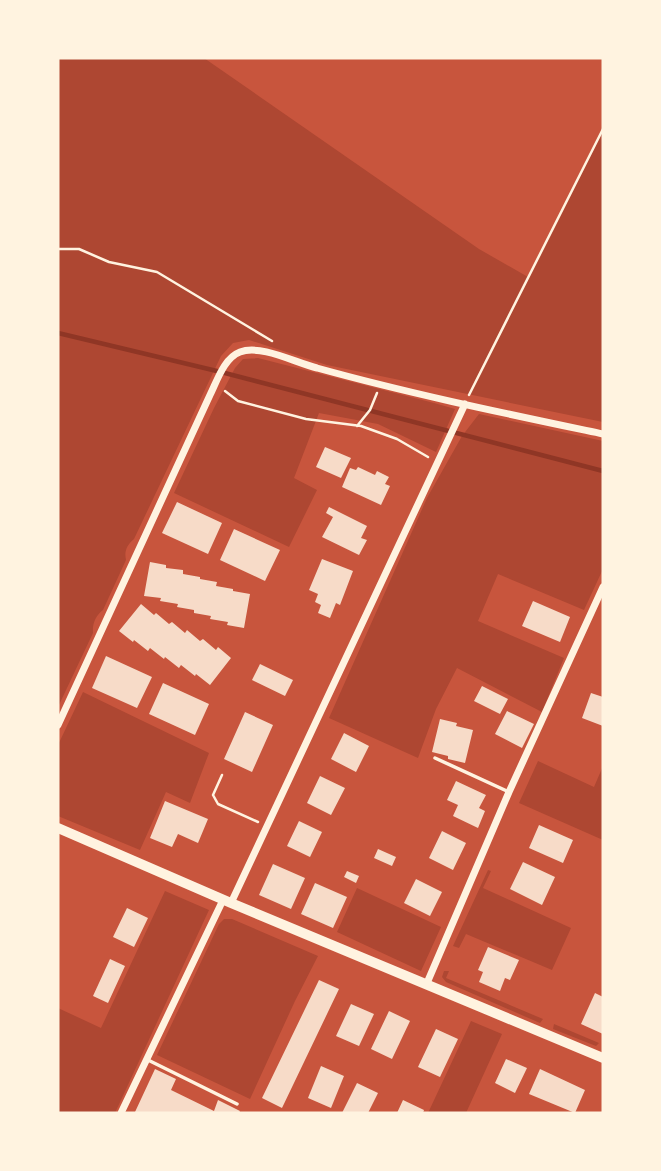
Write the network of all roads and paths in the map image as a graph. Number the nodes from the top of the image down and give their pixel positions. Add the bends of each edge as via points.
1 (603, 129) edge
2 (58, 249) edge
3 (271, 341) dead end
4 (217, 382) junction
5 (379, 383) junction
6 (465, 404) junction
7 (358, 426) junction
8 (603, 433) edge
9 (437, 462) junction
10 (603, 587) edge
11 (58, 725) edge
12 (435, 758) dead end
13 (222, 775) dead end
14 (509, 792) junction
15 (267, 826) junction
16 (58, 828) edge
17 (227, 902) junction
18 (427, 984) junction
19 (603, 1058) edge
20 (146, 1059) junction
21 (237, 1104) dead end
22 (121, 1113) edge

1 - 6 path
2 - 3 path via 79,249 109,262 157,272
4 - 5 street via 230,358 251,350
4 - 7 path via 238,401 306,419
4 - 11 street
5 - 6 street
5 - 7 path via 376,400
6 - 8 street
6 - 9 street
7 - 9 path via 397,439
9 - 15 street
10 - 14 street
12 - 14 lane
13 - 15 path via 213,795 218,804
14 - 18 street
15 - 17 street
16 - 17 street
17 - 18 street
17 - 20 street
18 - 19 street
20 - 21 lane
20 - 22 street

